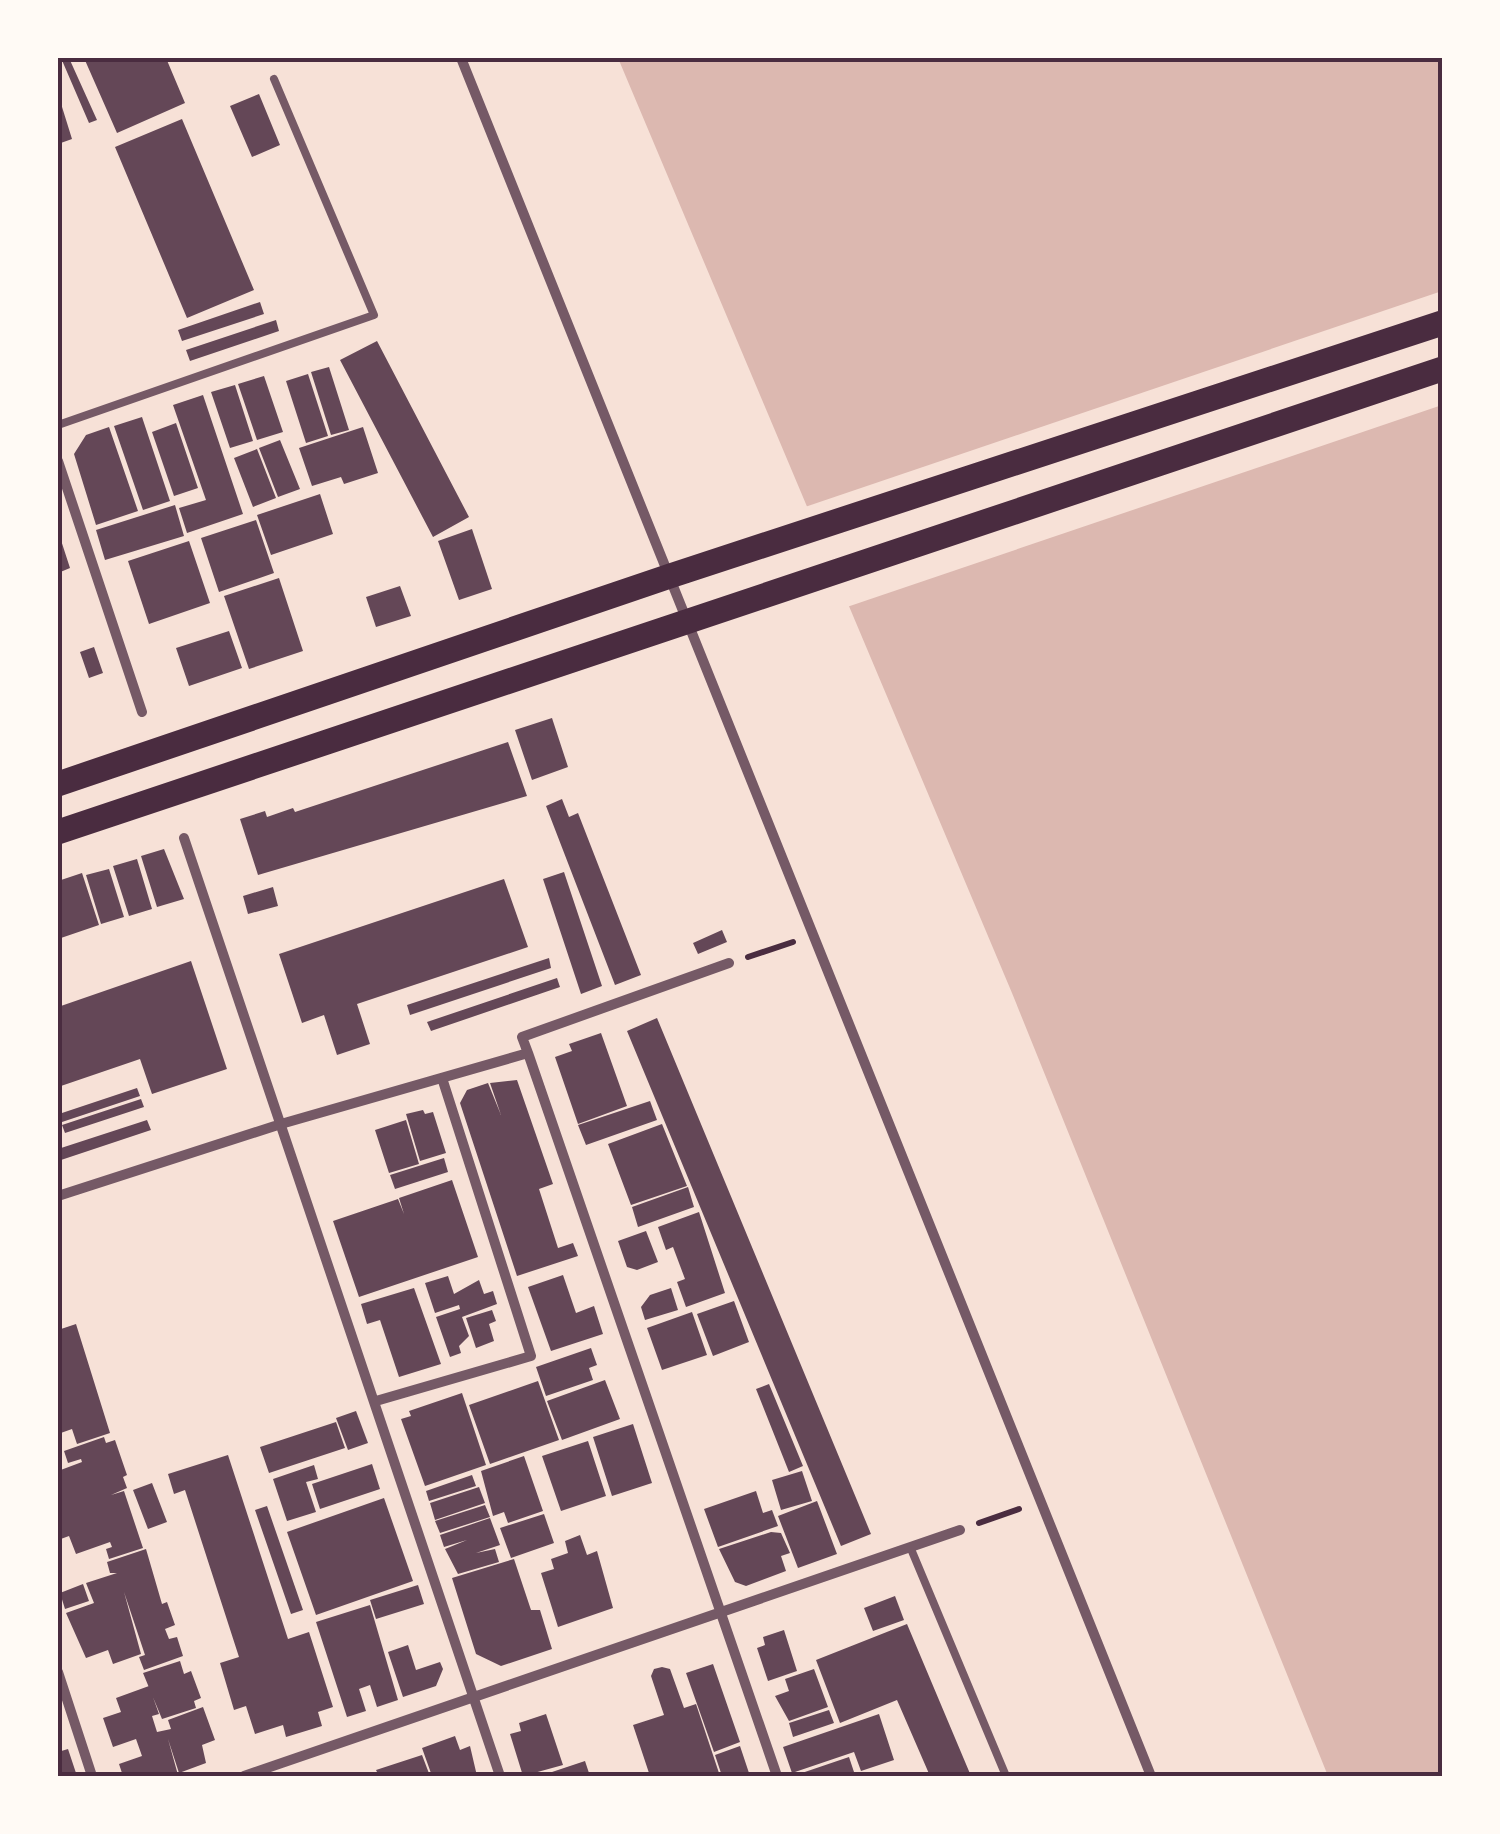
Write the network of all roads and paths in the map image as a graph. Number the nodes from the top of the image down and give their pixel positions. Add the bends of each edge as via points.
1 (461, 58) edge
2 (274, 79) dead end
3 (1442, 323) edge
4 (1442, 369) edge
5 (58, 425) edge
6 (58, 460) edge
7 (670, 576) junction
8 (686, 620) junction
9 (142, 712) dead end
10 (58, 784) edge
11 (58, 832) edge
12 (184, 838) dead end
13 (814, 935) junction
14 (729, 963) joint
15 (528, 1053) junction
16 (442, 1078) junction
17 (281, 1124) junction
18 (58, 1196) edge
19 (376, 1401) junction
20 (1020, 1508) dead end
21 (960, 1530) joint
22 (911, 1550) junction
23 (722, 1612) junction
24 (58, 1672) edge
25 (472, 1700) junction
26 (92, 1776) edge
27 (244, 1776) edge
28 (500, 1776) edge
29 (777, 1776) edge
30 (1006, 1776) edge
31 (1150, 1776) edge

1 - 7 street
2 - 5 lane via 374,315
3 - 7 main road
4 - 8 main road
6 - 9 street
7 - 8 street
7 - 10 main road
8 - 11 main road
8 - 13 street
12 - 17 street
13 - 14 path
13 - 31 street
14 - 15 street via 522,1037
15 - 16 street
15 - 23 street
16 - 17 street
16 - 19 street via 531,1356
17 - 18 street
17 - 19 street
19 - 25 street
20 - 21 path
21 - 22 street
22 - 23 street
22 - 30 lane
23 - 25 street
23 - 29 street
24 - 26 street
25 - 27 street
25 - 28 street

